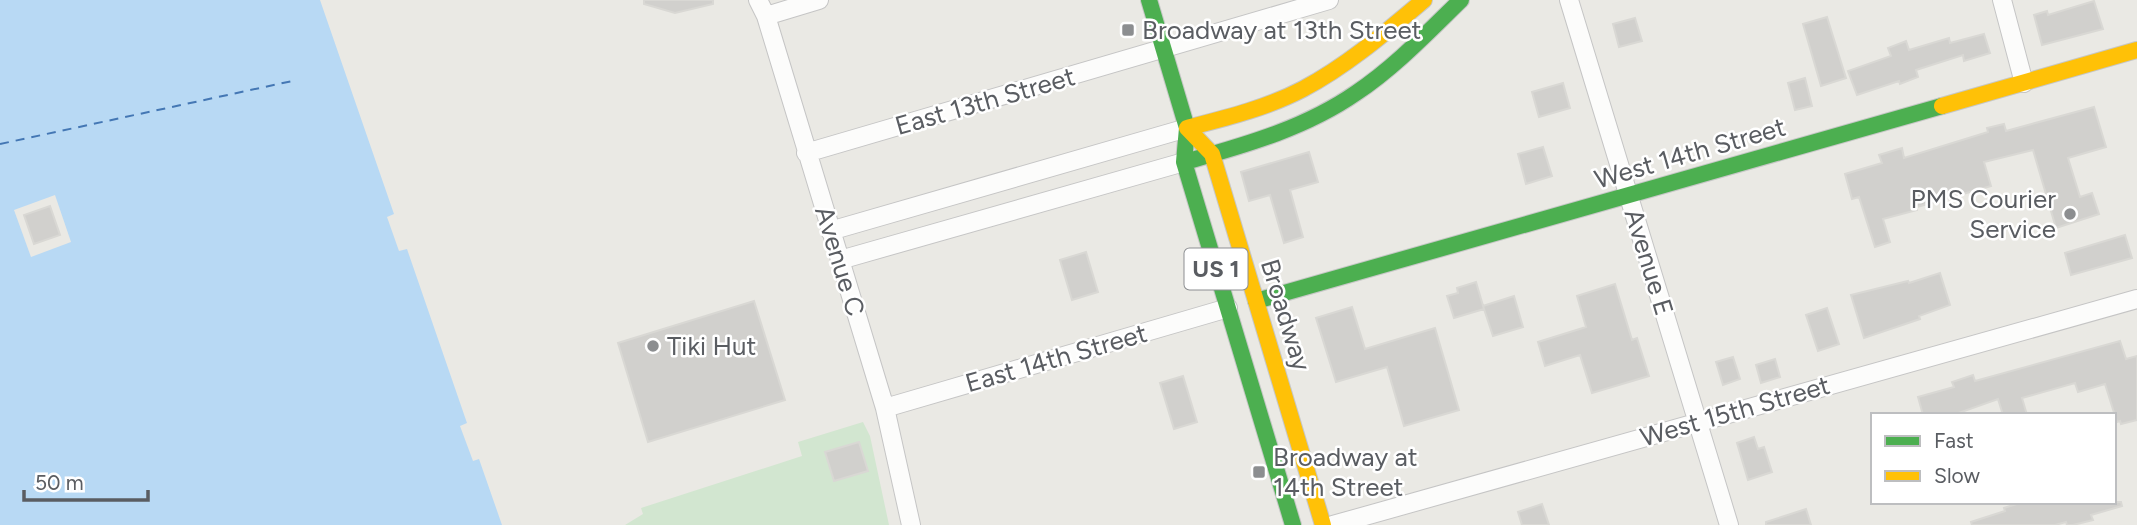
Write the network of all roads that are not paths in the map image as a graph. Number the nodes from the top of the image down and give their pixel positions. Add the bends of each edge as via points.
1 (819, 0) edge
2 (1149, 0) edge
3 (1329, 0) edge
4 (1424, 0) edge
5 (1461, 0) edge
6 (1569, 0) edge
7 (2002, 0) edge
8 (762, 8) edge
9 (1164, 49) junction
10 (2137, 50) edge
11 (2024, 83) junction
12 (1187, 128) junction
13 (806, 153) junction
14 (1212, 154) junction
15 (1184, 162) junction
16 (1629, 197) junction
17 (831, 231) junction
18 (840, 260) junction
19 (2137, 299) edge
20 (1256, 301) junction
21 (1228, 308) junction
22 (885, 408) junction
23 (1698, 422) junction
24 (911, 525) edge
25 (1293, 525) edge
26 (1323, 525) edge
27 (1333, 525) edge
28 (1729, 525) edge

1 - 8 street
2 - 9 street, Broadway / US 1
3 - 9 street, East 13th Street
4 - 12 street via 1317,81 1265,105
5 - 14 street via 1354,95 1276,134
6 - 16 street, Avenue E
7 - 11 street
8 - 13 street, Avenue C
9 - 12 street, Broadway / US 1
9 - 13 street, East 13th Street
10 - 11 street, West 14th Street
11 - 16 street, West 14th Street
12 - 14 street, Broadway / US 1
12 - 15 street, Broadway / US 1
12 - 17 street
13 - 17 street, Avenue C
14 - 15 street
14 - 20 street, Broadway / US 1
15 - 18 street
15 - 21 street, Broadway / US 1
16 - 20 street, West 14th Street
16 - 23 street, Avenue E
17 - 18 street, Avenue C
18 - 22 street, Avenue C
19 - 23 street, West 15th Street
20 - 26 street, Broadway / US 1
21 - 22 street, East 14th Street
21 - 25 street, Broadway / US 1
22 - 24 street, Avenue C
23 - 27 street, West 15th Street
23 - 28 street, Avenue E

